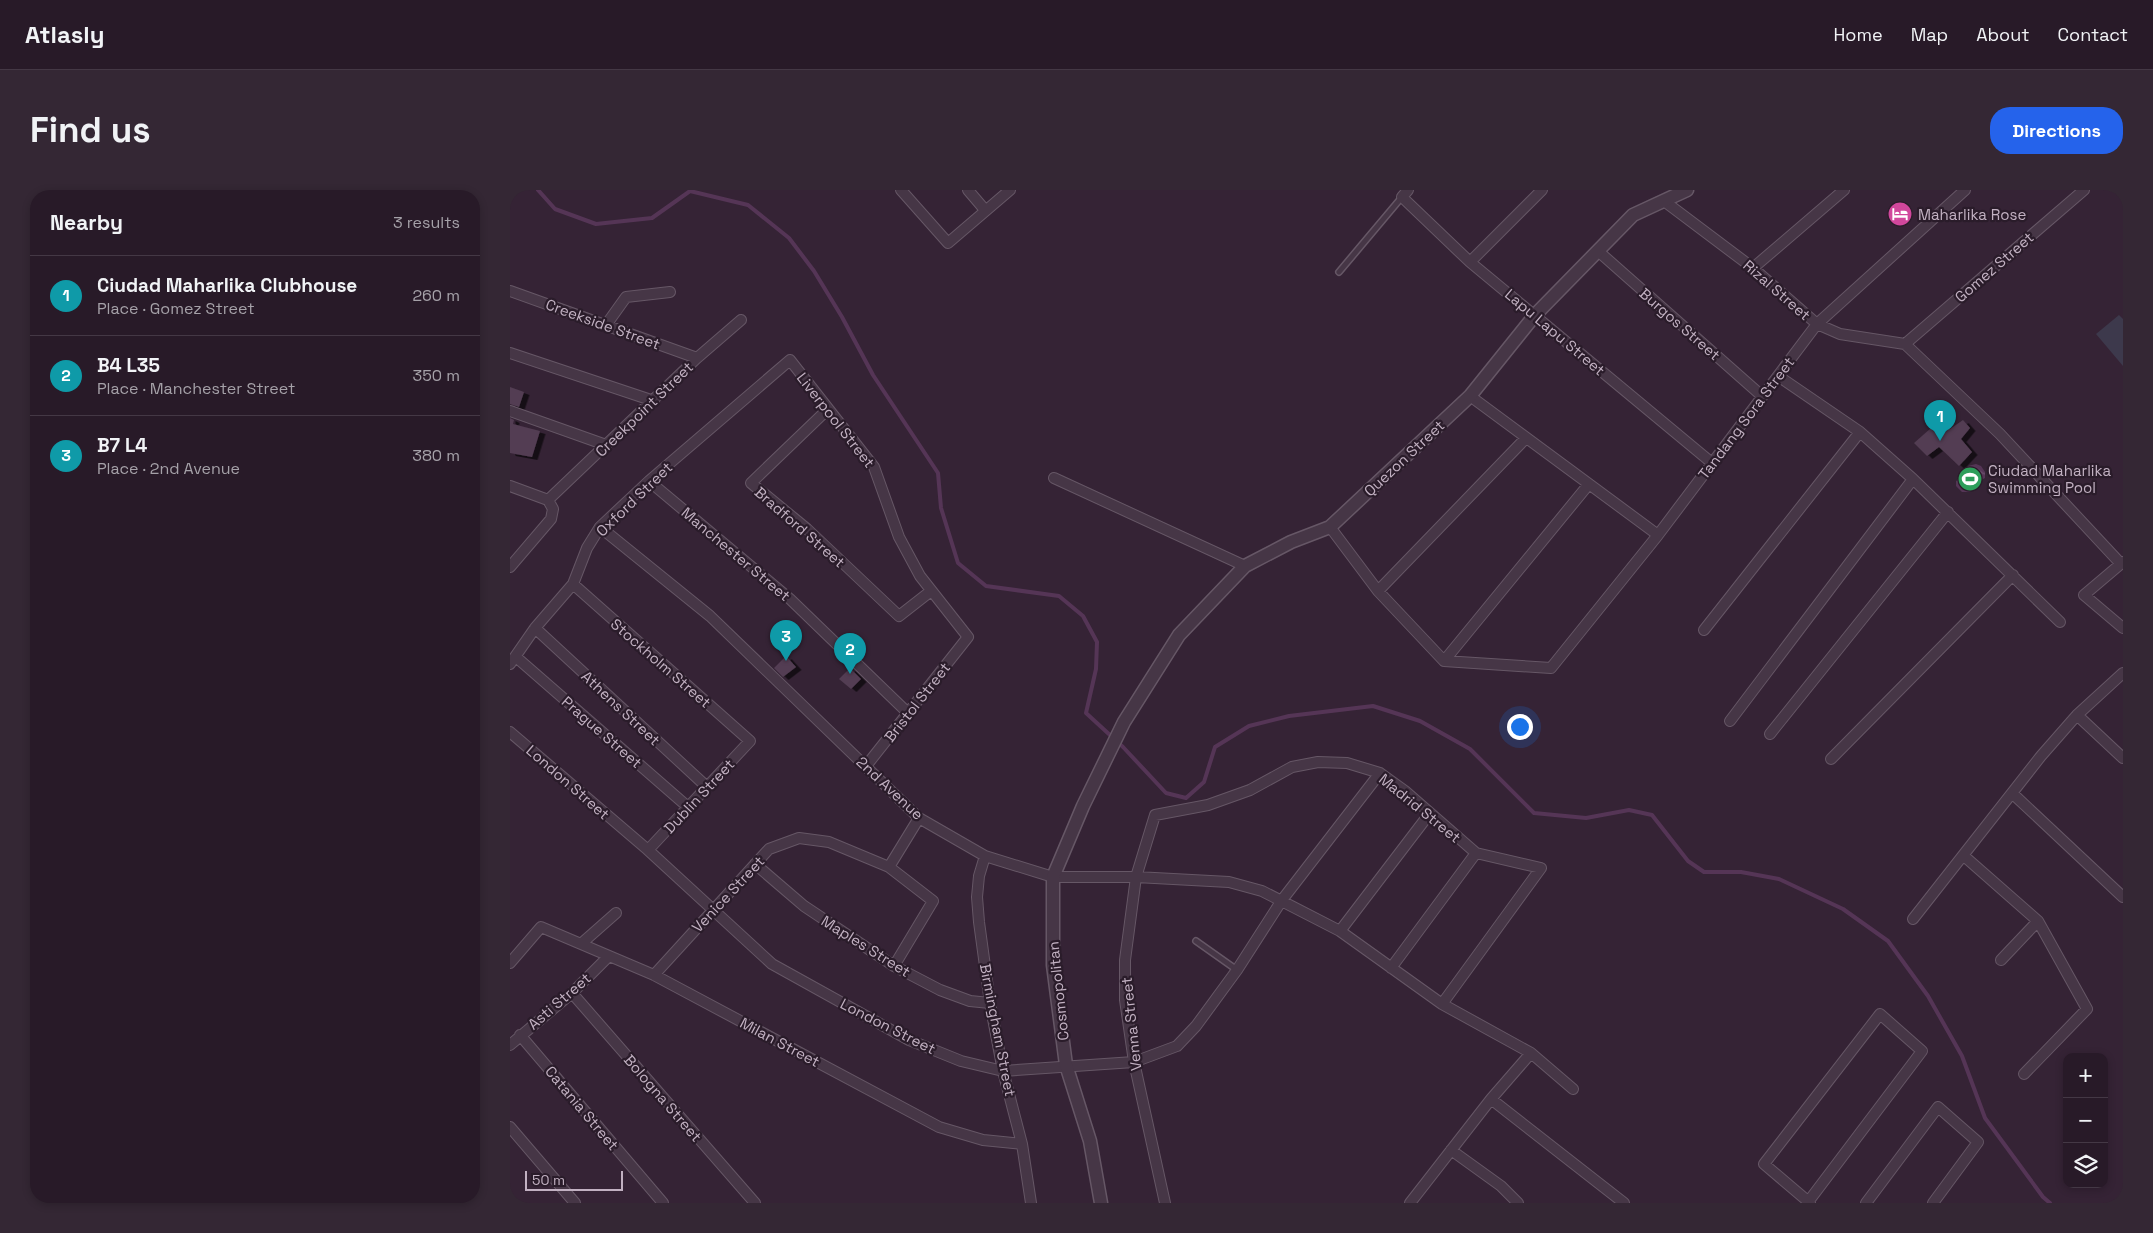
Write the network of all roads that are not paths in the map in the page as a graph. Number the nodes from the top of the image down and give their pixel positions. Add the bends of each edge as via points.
1 (900, 190) edge
2 (968, 190) edge
3 (1010, 190) edge
4 (1542, 190) edge
5 (1687, 190) edge
6 (1844, 190) edge
7 (1965, 190) edge
8 (2084, 190) edge
9 (1405, 193) edge
10 (1664, 201) junction
11 (985, 210) junction
12 (1598, 252) junction
13 (1470, 262) junction
14 (1753, 268) junction
15 (1339, 272) dead end
16 (510, 291) edge
17 (670, 292) dead end
18 (1535, 315) junction
19 (741, 320) dead end
20 (1817, 324) junction
21 (606, 325) junction
22 (1905, 344) junction
23 (510, 353) edge
24 (697, 358) junction
25 (790, 360) joint
26 (1778, 376) junction
27 (1470, 396) junction
28 (1762, 396) junction
29 (654, 401) junction
30 (828, 409) junction
31 (510, 411) edge
32 (1860, 432) junction
33 (1526, 438) junction
34 (606, 445) junction
35 (1712, 463) junction
36 (1054, 478) dead end
37 (1914, 480) junction
38 (649, 482) junction
39 (1589, 484) junction
40 (510, 486) edge
41 (548, 500) junction
42 (1948, 512) junction
43 (600, 527) junction
44 (1330, 527) junction
45 (1658, 535) junction
46 (2122, 563) edge
47 (1245, 566) junction
48 (510, 567) edge
49 (2013, 575) junction
50 (573, 584) junction
51 (931, 591) junction
52 (1378, 591) junction
53 (2060, 622) dead end
54 (535, 628) junction
55 (2123, 628) edge
56 (1704, 630) dead end
57 (968, 637) joint
58 (513, 661) edge
59 (1444, 661) junction
60 (2123, 673) edge
61 (908, 713) junction
62 (2077, 715) junction
63 (1730, 721) dead end
64 (510, 732) edge
65 (1770, 734) dead end
66 (750, 741) joint
67 (1108, 755) joint
68 (2123, 758) edge
69 (1831, 760) dead end
70 (866, 766) junction
71 (1380, 773) junction
72 (707, 787) junction
73 (2012, 793) junction
74 (688, 807) junction
75 (1430, 813) junction
76 (1155, 815) joint
77 (919, 818) junction
78 (648, 850) junction
79 (1476, 853) junction
80 (986, 856) junction
81 (1964, 856) junction
82 (755, 864) junction
83 (889, 867) junction
84 (1053, 877) junction
85 (1136, 877) junction
86 (2123, 897) edge
87 (1282, 900) junction
88 (712, 910) junction
89 (616, 913) dead end
90 (1913, 919) dead end
91 (2038, 921) junction
92 (1340, 931) junction
93 (1196, 941) dead end
94 (582, 943) junction
95 (608, 957) junction
96 (2001, 960) dead end
97 (510, 963) edge
98 (894, 966) junction
99 (1391, 968) junction
100 (1238, 970) junction
101 (654, 975) junction
102 (572, 993) junction
103 (990, 1003) junction
104 (1442, 1004) junction
105 (520, 1035) junction
106 (510, 1045) edge
107 (1531, 1053) junction
108 (1134, 1062) junction
109 (1066, 1065) junction
110 (1003, 1071) junction
111 (2024, 1074) dead end
112 (1573, 1089) dead end
113 (1491, 1099) junction
114 (510, 1126) edge
115 (1022, 1144) junction
116 (1451, 1150) junction
117 (1809, 1202) edge
118 (575, 1203) edge
119 (663, 1203) edge
120 (755, 1203) edge
121 (1031, 1203) edge
122 (1101, 1203) edge
123 (1165, 1203) edge
124 (1410, 1203) edge
125 (1518, 1203) edge
126 (1624, 1203) edge
127 (1866, 1203) edge
128 (1932, 1203) edge

1 - 11 street via 948,243
2 - 11 street
3 - 11 street
4 - 13 street
5 - 10 street, Quezon Street
6 - 14 street
7 - 20 street, Tandang Sora Street
8 - 22 street, Gomez Street
9 - 13 street, Lapu Lapu Street
9 - 15 lane
10 - 12 street, Quezon Street via 1633,215
10 - 14 street, Rizal Street
12 - 18 street, Quezon Street
12 - 28 street, Burgos Street
13 - 18 street, Lapu Lapu Street
14 - 20 street, Rizal Street
16 - 21 street, Creekside Street
17 - 21 street via 626,297
18 - 27 street, Quezon Street
18 - 35 street, Lapu Lapu Street
19 - 24 street, Creekpoint Street
20 - 22 street, Rizal Street via 1840,334
20 - 26 street, Tandang Sora Street
21 - 24 street, Creekside Street
22 - 46 street via 2000,434
23 - 29 street
24 - 29 street, Creekpoint Street
25 - 30 street, Liverpool Street
25 - 38 street, Oxford Street
26 - 28 street, Tandang Sora Street
26 - 32 street
27 - 33 street
27 - 44 street, Quezon Street
28 - 35 street, Tandang Sora Street
29 - 34 street, Creekpoint Street
30 - 51 street, Liverpool Street via 874,467 899,537
30 - 51 street, Bradford Street via 750,484 807,529 899,616
31 - 34 street
32 - 37 street
32 - 56 street
33 - 39 street
33 - 52 street
34 - 41 street, Creekpoint Street
35 - 45 street, Tandang Sora Street
36 - 47 street
37 - 42 street
37 - 63 street
38 - 43 street, Oxford Street
38 - 61 street, Manchester Street via 790,599
39 - 45 street
39 - 59 street
40 - 41 street
41 - 48 street via 553,509 551,519
42 - 49 street
42 - 65 street
43 - 50 street, Oxford Street via 587,548
43 - 70 street, 2nd Avenue via 710,616
44 - 47 street, Quezon Street via 1291,542
44 - 52 street
45 - 59 street, Tandang Sora Street via 1551,668
46 - 55 street via 2084,595
47 - 67 street, Quezon Street via 1179,635 1124,722
49 - 53 street
49 - 69 street
50 - 54 street, Oxford Street
50 - 66 street, Stockholm Street
51 - 57 street, Liverpool Street
52 - 59 street
54 - 58 street, Oxford Street
54 - 72 street, Athens Street
57 - 61 street, Bristol Street
58 - 74 street, Prague Street
60 - 62 street
61 - 70 street, Bristol Street
62 - 68 street
62 - 73 street
64 - 78 street, London Street
66 - 72 street, Dublin Street
67 - 84 street, Cosmopolitan
70 - 77 street, 2nd Avenue
71 - 75 street, Madrid Street
71 - 76 street, Madrid Street via 1347,763 1318,762 1292,767 1250,790 1208,805
71 - 87 street, London Street
72 - 74 street, Dublin Street
73 - 81 street
73 - 86 street
74 - 78 street, Dublin Street
75 - 79 street, Madrid Street
75 - 92 street
76 - 85 street, Venna Street
77 - 80 street, 2nd Avenue
77 - 83 street
78 - 88 street, London Street
79 - 99 street
79 - 104 street, Madrid Street via 1541,868
80 - 84 street, 2nd Avenue
80 - 103 street, Birmingham Street via 976,897
81 - 90 street
81 - 91 street
82 - 83 street, Venice Street via 769,849 799,838 830,842
82 - 88 street, Venice Street
82 - 98 street, Maples Street via 804,906
83 - 98 street, Venice Street via 933,901
84 - 85 street, 2nd Avenue
84 - 109 street, Cosmopolitan via 1053,965
85 - 87 street, 2nd Avenue via 1229,882
85 - 108 street, Venna Street via 1125,960 1125,1000
87 - 92 street, 2nd Avenue
87 - 100 street, London Street
88 - 101 street, Venice Street
88 - 110 street, London Street via 772,964 900,1036 961,1061
89 - 94 street
91 - 96 street
91 - 111 street via 2087,1009
92 - 99 street, 2nd Avenue
93 - 100 lane
94 - 95 street, Milan Street
94 - 97 street, Milan Street via 541,927
95 - 101 street, Milan Street
95 - 102 street, Asti Street
98 - 103 street, Maples Street via 940,990 970,1001
99 - 104 street, 2nd Avenue
100 - 108 street, London Street via 1177,1046
101 - 115 street, Milan Street via 939,1127 983,1140
102 - 105 street, Asti Street
102 - 120 street, Bologna Street
103 - 110 street, Birmingham Street
104 - 107 street, 2nd Avenue
105 - 106 street, Asti Street
105 - 119 street, Catania Street
107 - 112 street, 2nd Avenue
107 - 113 street
108 - 109 street, London Street
108 - 123 street, Venna Street
109 - 110 street, London Street
109 - 122 street, Cosmopolitan via 1090,1141
110 - 115 street, Birmingham Street
113 - 116 street
113 - 126 street
114 - 118 street
115 - 121 street, Birmingham Street
116 - 124 street
116 - 125 street via 1501,1186
117 - 117 street via 1764,1164 1880,1014 1922,1051
127 - 128 street via 1938,1107 1978,1142

